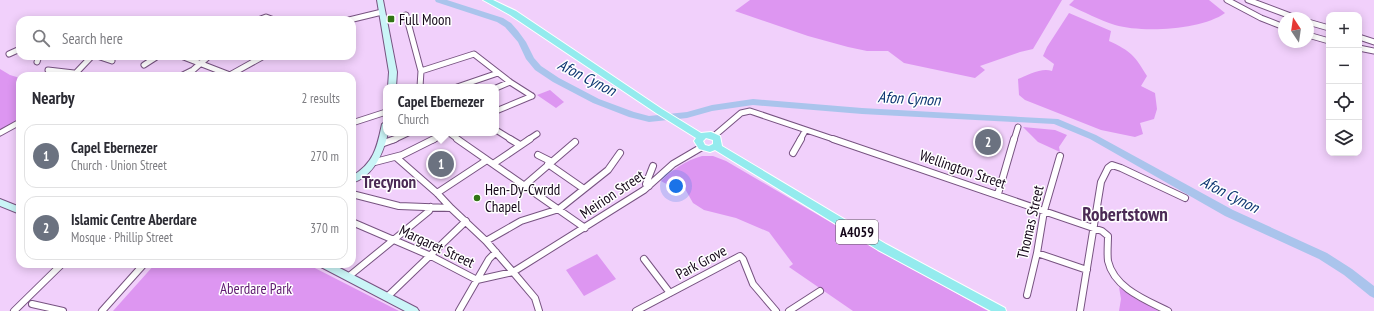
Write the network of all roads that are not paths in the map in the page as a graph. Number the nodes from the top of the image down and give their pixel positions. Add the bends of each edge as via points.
1 (380, 0) edge
2 (487, 0) edge
3 (1227, 0) edge
4 (1248, 0) edge
5 (382, 12) junction
6 (1280, 12) edge
7 (406, 15) dead end
8 (356, 18) edge
9 (1314, 24) edge
10 (1278, 25) edge
11 (1326, 27) edge
12 (1314, 37) edge
13 (1362, 38) edge
14 (1326, 40) edge
15 (1374, 42) edge
16 (1362, 49) edge
17 (16, 51) edge
18 (1374, 52) edge
19 (10, 54) dead end
20 (88, 60) edge
21 (109, 60) edge
22 (152, 60) edge
23 (193, 60) edge
24 (205, 60) edge
25 (257, 60) edge
26 (112, 61) dead end
27 (202, 63) junction
28 (144, 65) dead end
29 (48, 70) dead end
30 (421, 71) junction
31 (58, 72) edge
32 (77, 72) edge
33 (187, 72) edge
34 (222, 72) edge
35 (235, 72) edge
36 (498, 73) junction
37 (510, 82) junction
38 (392, 84) edge
39 (420, 84) edge
40 (466, 84) edge
41 (499, 87) edge
42 (499, 110) edge
43 (383, 113) edge
44 (356, 122) edge
45 (14, 125) edge
46 (1018, 127) dead end
47 (805, 131) junction
48 (499, 132) edge
49 (0, 133) edge
50 (536, 134) dead end
51 (384, 136) edge
52 (402, 136) edge
53 (439, 136) edge
54 (453, 136) edge
55 (714, 136) junction
56 (701, 137) junction
57 (575, 142) dead end
58 (382, 144) junction
59 (520, 145) junction
60 (702, 147) junction
61 (716, 147) junction
62 (620, 153) dead end
63 (793, 153) dead end
64 (538, 155) dead end
65 (1060, 156) dead end
66 (397, 158) junction
67 (487, 160) junction
68 (375, 162) junction
69 (549, 162) junction
70 (493, 164) junction
71 (653, 166) dead end
72 (356, 178) edge
73 (525, 184) junction
74 (649, 186) junction
75 (584, 189) junction
76 (437, 194) junction
77 (998, 194) junction
78 (356, 195) edge
79 (1185, 198) dead end
80 (0, 202) edge
81 (431, 207) junction
82 (451, 208) junction
83 (16, 209) edge
84 (559, 209) junction
85 (1044, 211) junction
86 (466, 221) junction
87 (356, 224) edge
88 (1094, 227) junction
89 (585, 228) junction
90 (393, 240) junction
91 (486, 241) junction
92 (496, 252) junction
93 (1037, 253) junction
94 (431, 256) junction
95 (644, 259) dead end
96 (58, 268) edge
97 (140, 268) edge
98 (331, 268) edge
99 (1087, 270) junction
100 (513, 272) junction
101 (348, 277) junction
102 (479, 279) junction
103 (820, 291) dead end
104 (670, 293) junction
105 (1027, 294) dead end
106 (387, 297) junction
107 (32, 304) dead end
108 (14, 311) edge
109 (63, 311) edge
110 (102, 311) edge
111 (414, 311) edge
112 (460, 311) edge
113 (539, 311) edge
114 (636, 311) edge
115 (776, 311) edge
116 (789, 311) edge
117 (1001, 311) edge
118 (1080, 311) edge
119 (1168, 311) edge

1 - 5 main road
2 - 56 main road via 513,13
3 - 10 street
4 - 6 street
5 - 8 street
5 - 38 main road via 393,72
7 - 30 street
9 - 11 street
12 - 14 street
13 - 15 street
16 - 18 street
17 - 19 street
20 - 32 street
21 - 26 street
22 - 28 street
23 - 27 street
24 - 27 street
25 - 35 street
27 - 33 street
27 - 34 street
29 - 31 street
30 - 36 street via 474,54
30 - 39 street
36 - 37 street
36 - 40 street
37 - 41 street
37 - 42 street via 532,96
43 - 44 street
45 - 49 street
46 - 77 street
47 - 55 street, Wellington Street via 750,111 741,113
47 - 63 street
47 - 77 street, Wellington Street
48 - 59 street
50 - 59 street
51 - 58 main road
52 - 58 street
53 - 66 street
54 - 67 street
55 - 56 main road
55 - 61 main road via 718,140
56 - 60 main road via 698,141
57 - 69 street
58 - 68 main road
59 - 70 street
60 - 61 main road
60 - 74 street, Meirion Street via 672,164
61 - 117 main road, A4059 via 882,247
62 - 75 street via 608,170
64 - 69 street
65 - 85 street, Thomas Street
66 - 68 street
66 - 76 street
67 - 70 street
67 - 76 street
68 - 72 main road
69 - 73 street
69 - 75 street
70 - 73 street
71 - 74 street via 646,184
73 - 84 street
74 - 89 street, Meirion Street
75 - 84 street
76 - 82 street
77 - 85 street, Wellington Street
78 - 81 street via 398,206
79 - 88 street via 1112,165 1101,182
80 - 83 main road
81 - 82 street
81 - 90 street
82 - 86 street
84 - 89 street
84 - 91 street via 521,221
85 - 88 street, Wellington Street
85 - 93 street, Thomas Street
86 - 91 street
86 - 94 street
87 - 90 street, Margaret Street
88 - 99 street
88 - 119 street, Wellington Street via 1108,236 1108,264 1113,274 1131,291
89 - 100 street, Meirion Street
90 - 94 street, Margaret Street
90 - 101 street
91 - 92 street
92 - 100 street
92 - 102 street
93 - 99 street
93 - 105 street, Thomas Street
94 - 102 street, Margaret Street
94 - 106 street
95 - 104 street
96 - 108 street
97 - 110 street
98 - 101 main road
99 - 118 street
100 - 102 street, Margaret Street
100 - 113 street via 535,298
101 - 106 main road
102 - 112 street
103 - 116 street
104 - 114 street, Park Grove
104 - 115 street, Park Grove via 740,256 753,284
106 - 111 main road
107 - 109 street

